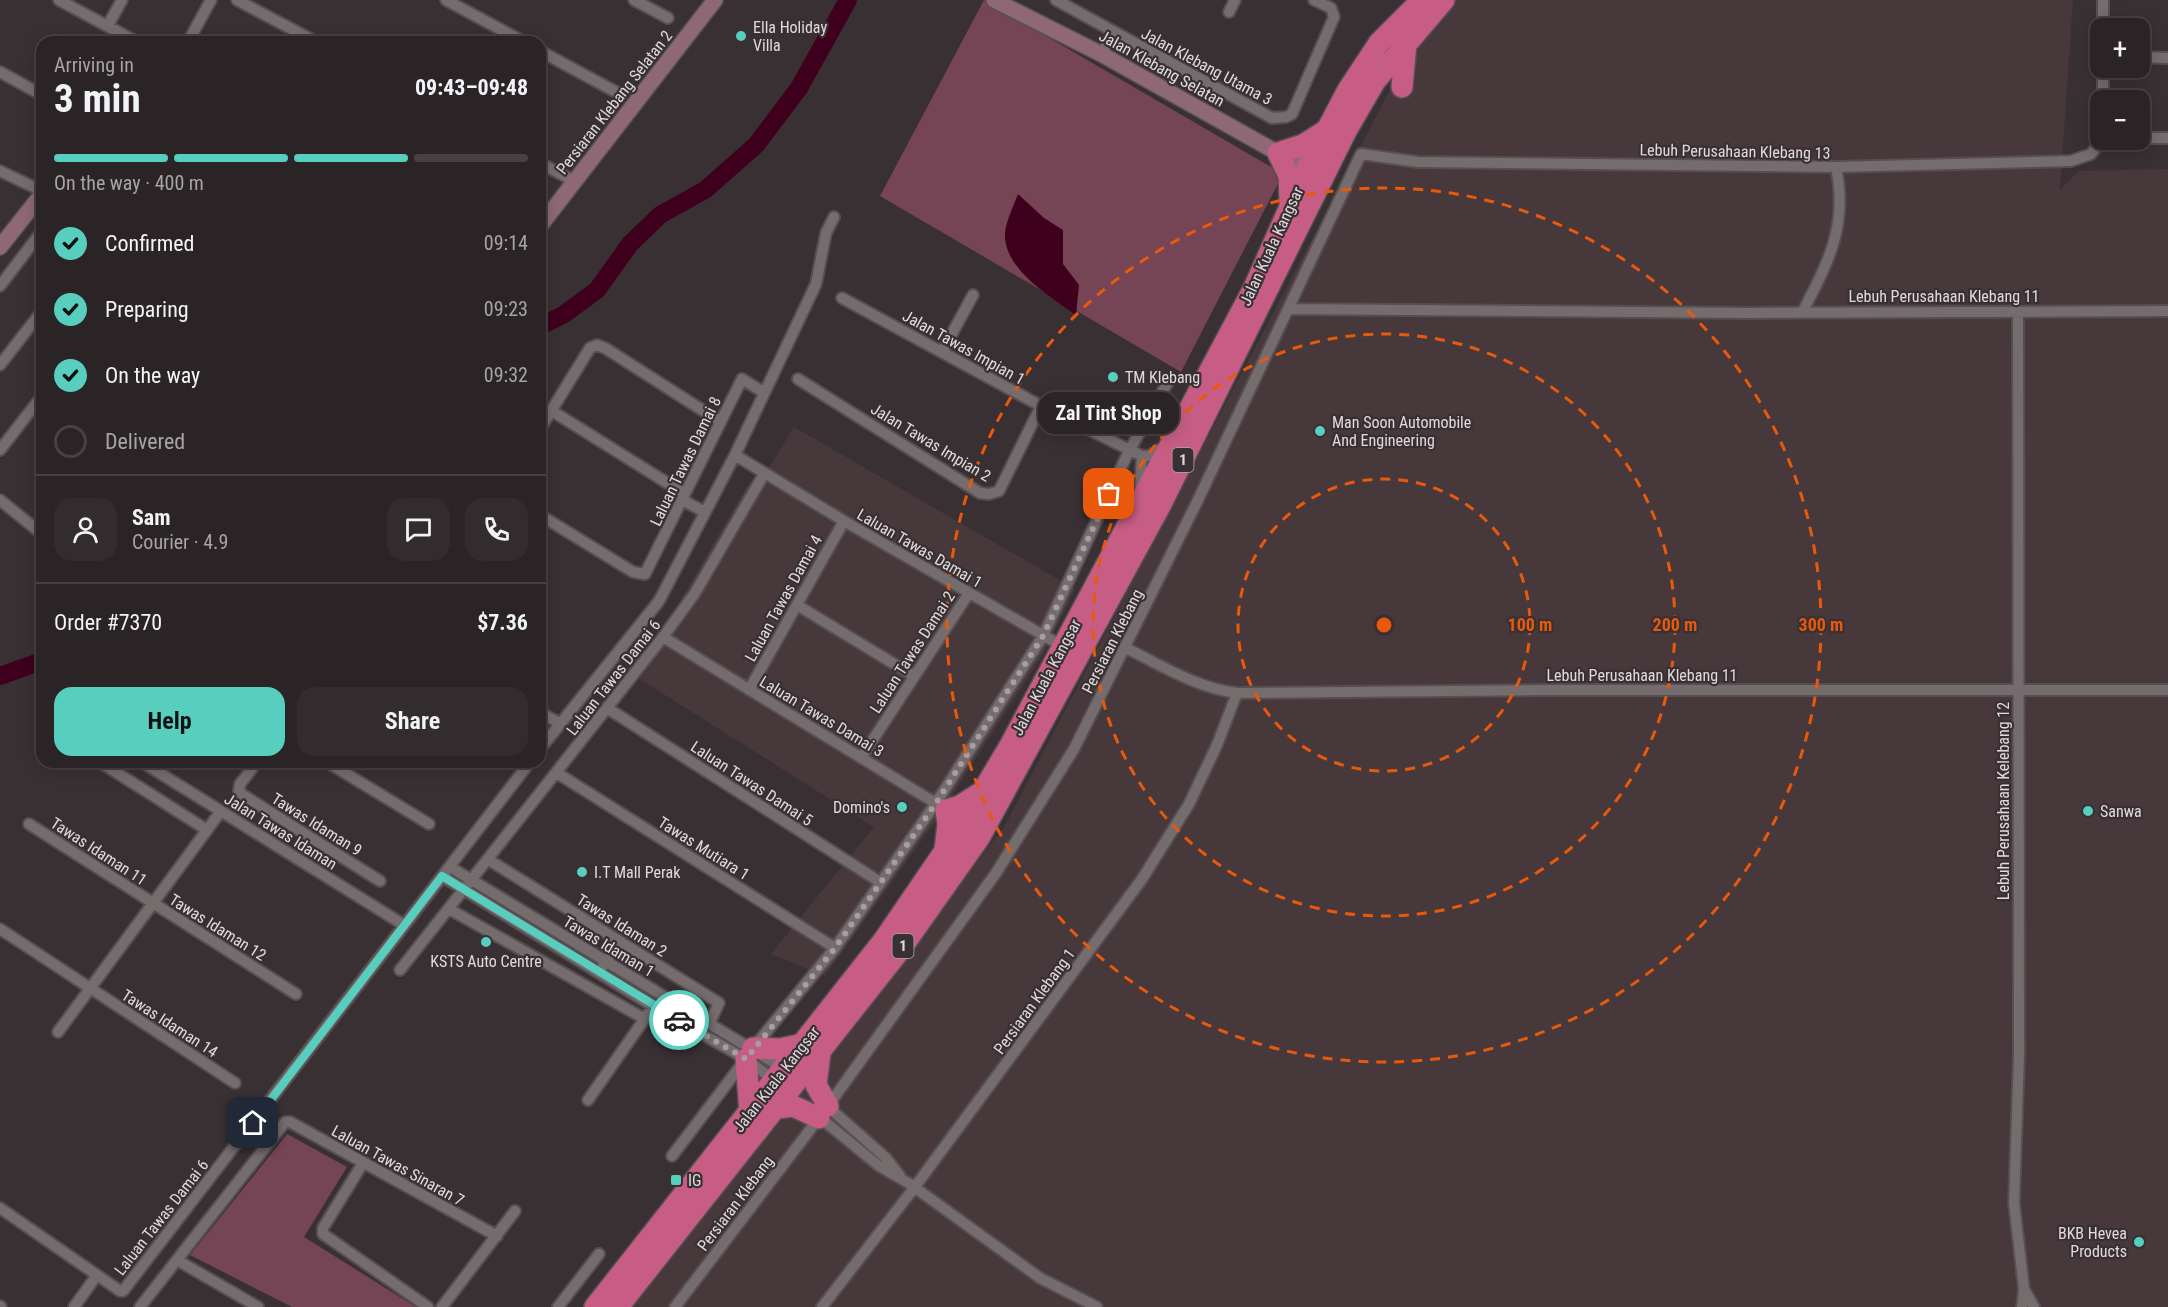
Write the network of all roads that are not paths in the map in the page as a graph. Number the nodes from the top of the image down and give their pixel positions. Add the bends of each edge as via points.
1 (59, 0) edge
2 (122, 0) edge
3 (212, 0) edge
4 (237, 0) edge
5 (446, 0) edge
6 (634, 0) edge
7 (716, 0) edge
8 (994, 0) edge
9 (1056, 0) edge
10 (1235, 0) edge
11 (1314, 0) edge
12 (1422, 0) edge
13 (1444, 0) edge
14 (2103, 0) edge
15 (1229, 12) dead end
16 (668, 18) dead end
17 (2103, 18) edge
18 (108, 26) junction
19 (1114, 32) junction
20 (127, 36) edge
21 (191, 36) edge
22 (305, 36) edge
23 (513, 36) edge
24 (1406, 44) junction
25 (546, 54) edge
26 (1101, 54) junction
27 (2150, 57) edge
28 (2168, 58) edge
29 (0, 72) edge
30 (1402, 87) dead end
31 (36, 92) edge
32 (618, 93) dead end
33 (1337, 130) junction
34 (2150, 138) edge
35 (2168, 138) edge
36 (2094, 150) edge
37 (1278, 153) junction
38 (1361, 154) joint
39 (546, 166) edge
40 (1310, 167) junction
41 (1836, 167) junction
42 (0, 171) edge
43 (574, 181) junction
44 (36, 190) edge
45 (36, 201) edge
46 (1289, 208) junction
47 (834, 217) dead end
48 (546, 218) edge
49 (36, 239) edge
50 (0, 247) edge
51 (1276, 272) junction
52 (0, 286) edge
53 (973, 295) dead end
54 (842, 298) dead end
55 (1287, 309) junction
56 (1803, 311) junction
57 (2018, 311) junction
58 (2168, 311) edge
59 (36, 319) edge
60 (942, 352) junction
61 (0, 365) edge
62 (798, 379) dead end
63 (1169, 380) dead end
64 (763, 392) junction
65 (36, 404) edge
66 (1041, 406) junction
67 (552, 411) junction
68 (546, 420) edge
69 (721, 422) junction
70 (1170, 444) junction
71 (0, 450) edge
72 (1130, 450) junction
73 (735, 455) junction
74 (1142, 456) junction
75 (764, 474) junction
76 (684, 497) junction
77 (0, 500) edge
78 (1139, 502) junction
79 (705, 512) junction
80 (546, 519) edge
81 (844, 521) junction
82 (36, 529) edge
83 (969, 593) junction
84 (796, 605) junction
85 (1043, 636) junction
86 (663, 637) junction
87 (1062, 646) junction
88 (1126, 648) junction
89 (914, 676) junction
90 (749, 690) junction
91 (2018, 690) junction
92 (2168, 690) edge
93 (1237, 693) junction
94 (607, 708) junction
95 (546, 715) edge
96 (559, 723) junction
97 (546, 740) edge
98 (861, 758) junction
99 (109, 768) edge
100 (152, 768) edge
101 (252, 768) edge
102 (337, 768) edge
103 (525, 768) edge
104 (557, 773) junction
105 (993, 795) junction
106 (941, 807) junction
107 (221, 811) junction
108 (964, 823) junction
109 (29, 824) dead end
110 (429, 824) dead end
111 (207, 830) junction
112 (954, 858) junction
113 (489, 860) junction
114 (446, 871) junction
115 (380, 881) dead end
116 (880, 882) junction
117 (468, 886) junction
118 (153, 903) junction
119 (449, 909) junction
120 (404, 925) junction
121 (0, 929) edge
122 (618, 940) junction
123 (835, 948) junction
124 (606, 962) junction
125 (400, 970) dead end
126 (599, 972) junction
127 (90, 989) junction
128 (296, 994) dead end
129 (653, 1006) junction
130 (645, 1019) junction
131 (709, 1024) junction
132 (58, 1032) dead end
133 (811, 1049) junction
134 (749, 1053) junction
135 (235, 1083) dead end
136 (785, 1086) junction
137 (588, 1100) dead end
138 (824, 1112) junction
139 (750, 1113) junction
140 (672, 1156) dead end
141 (363, 1163) junction
142 (914, 1188) junction
143 (0, 1208) edge
144 (515, 1211) dead end
145 (497, 1236) junction
146 (599, 1254) dead end
147 (177, 1260) junction
148 (98, 1275) junction
149 (2024, 1289) junction
150 (74, 1307) edge
151 (140, 1307) edge
152 (258, 1307) edge
153 (428, 1307) edge
154 (442, 1307) edge
155 (558, 1307) edge
156 (595, 1307) edge
157 (618, 1307) edge
158 (675, 1307) edge
159 (822, 1307) edge
160 (1097, 1307) edge
161 (2022, 1307) edge
162 (2034, 1307) edge

1 - 18 street
2 - 18 street
3 - 21 street
4 - 22 street
5 - 23 street
6 - 16 street
7 - 43 street, Persiaran Klebang Selatan 2
8 - 26 street, Jalan Klebang Selatan
9 - 19 street, Jalan Klebang Utama 3
10 - 15 street
11 - 19 street, Jalan Klebang Utama 3 via 1331,8 1334,17 1292,114 1279,118 1272,118
12 - 33 highway, Jalan Kuala Kangsar / 1 via 1379,42 1362,66
13 - 24 highway, Jalan Kuala Kangsar / 1
14 - 17 street
18 - 20 street
19 - 26 street
24 - 30 highway
24 - 33 highway, Jalan Kuala Kangsar / 1
25 - 32 street
26 - 37 street, Jalan Klebang Selatan
27 - 28 street
29 - 31 street
33 - 37 highway
33 - 40 highway
33 - 51 highway, Jalan Kuala Kangsar / 1
34 - 35 street
36 - 41 street, Lebuh Perusahaan Klebang 13 via 2071,160
37 - 40 street, Jalan Klebang Selatan
37 - 46 highway via 1289,176
38 - 41 street, Lebuh Perusahaan Klebang 13 via 1418,162
38 - 55 street, Persiaran Klebang
39 - 43 street
40 - 46 highway, Jalan Kuala Kangsar / 1
40 - 51 highway via 1304,202 1277,261
41 - 56 street via 1841,190 1837,234 1826,267
42 - 44 street
43 - 48 street, Persiaran Klebang Selatan 2
45 - 50 street
46 - 70 highway, Jalan Kuala Kangsar / 1 via 1254,288
47 - 64 street, Laluan Tawas Damai 6 via 826,233 816,284
49 - 52 street
51 - 105 highway, Jalan Kuala Kangsar / 1 via 1160,506
53 - 60 street
54 - 60 street, Jalan Tawas Impian 1
55 - 56 street, Lebuh Perusahaan Klebang 11
55 - 88 street, Persiaran Klebang
56 - 57 street, Lebuh Perusahaan Klebang 11
57 - 58 street, Lebuh Perusahaan Klebang 11
57 - 91 street, Lebuh Perusahaan Kelebang 12
59 - 61 street
60 - 66 street, Jalan Tawas Impian 1
62 - 66 street, Jalan Tawas Impian 2 via 980,493 999,491
63 - 72 street
64 - 69 street, Laluan Tawas Damai 8 via 742,379
64 - 73 street, Laluan Tawas Damai 6
65 - 71 street
66 - 72 street, Jalan Tawas Impian 1
67 - 68 street
67 - 69 street via 590,348 597,345
67 - 76 street
69 - 76 street, Laluan Tawas Damai 8
70 - 74 street
70 - 78 highway, Jalan Kuala Kangsar / 1
72 - 74 street, Jalan Tawas Impian 1
72 - 85 street
73 - 75 street, Laluan Tawas Damai 1
73 - 79 street, Laluan Tawas Damai 6
74 - 78 street
75 - 81 street, Laluan Tawas Damai 1
75 - 86 street, Laluan Tawas Damai 6 via 695,593
76 - 79 street
76 - 80 street, Laluan Tawas Damai 8 via 647,572 641,574
77 - 82 street
78 - 87 highway, Jalan Kuala Kangsar / 1
79 - 96 street, Laluan Tawas Damai 6 via 659,601
81 - 83 street, Laluan Tawas Damai 1
81 - 84 street, Laluan Tawas Damai 4
83 - 85 street, Laluan Tawas Damai 1
83 - 89 street, Laluan Tawas Damai 2
84 - 89 street
84 - 90 street, Laluan Tawas Damai 4
85 - 87 street, Laluan Tawas Damai 1
85 - 106 street
86 - 90 street, Laluan Tawas Damai 3
86 - 94 street, Laluan Tawas Damai 6
87 - 105 highway, Jalan Kuala Kangsar / 1
88 - 93 street, Lebuh Perusahaan Klebang 11 via 1198,684
88 - 138 street, Persiaran Klebang via 1038,810
89 - 98 street, Laluan Tawas Damai 2
90 - 98 street, Laluan Tawas Damai 3
91 - 92 street, Lebuh Perusahaan Klebang 11
91 - 93 street, Lebuh Perusahaan Klebang 11
91 - 149 street, Lebuh Perusahaan Kelebang 12 via 2019,1055 2014,1203
93 - 142 street, Persiaran Klebang 1 via 1189,804 1142,879
94 - 104 street, Laluan Tawas Damai 6
94 - 116 street, Laluan Tawas Damai 5
95 - 96 street
96 - 97 street, Laluan Tawas Damai 6
98 - 106 street, Laluan Tawas Damai 3
99 - 111 street
100 - 107 street, Jalan Tawas Idaman
101 - 115 street, Tawas Idaman 9 via 239,790
102 - 110 street
103 - 114 street, Laluan Tawas Damai 6
104 - 113 street, Laluan Tawas Damai 6
104 - 123 street, Tawas Mutiara 1
105 - 106 highway via 960,806
105 - 108 highway, Jalan Kuala Kangsar / 1
105 - 112 highway, Jalan Kuala Kangsar / 1
106 - 108 street, Laluan Tawas Damai 3
106 - 112 highway
106 - 116 street
107 - 111 street
107 - 120 street, Jalan Tawas Idaman
108 - 112 highway via 968,836
109 - 118 street, Tawas Idaman 11
111 - 118 street
112 - 133 highway, Jalan Kuala Kangsar / 1 via 900,950
113 - 117 street, Laluan Tawas Damai 6
113 - 122 street, Tawas Idaman 2
114 - 117 street, Tawas Idaman 1
114 - 120 street, Laluan Tawas Damai 6
116 - 123 street
117 - 119 street, Laluan Tawas Damai 6
117 - 124 street, Tawas Idaman 1
117 - 126 street, Tawas Idaman 1
118 - 127 street, Tawas Idaman 12
118 - 128 street, Tawas Idaman 12
119 - 125 street, Laluan Tawas Damai 6
119 - 130 street
120 - 148 street, Laluan Tawas Damai 6 via 123,1291
121 - 127 street, Tawas Idaman 14
122 - 124 street
122 - 131 street, Tawas Idaman 2 via 719,1003
123 - 134 street
124 - 126 street
124 - 131 street, Tawas Idaman 1
126 - 129 street, Tawas Idaman 1
127 - 132 street, Tawas Idaman 12
127 - 135 street, Tawas Idaman 14
129 - 130 street
129 - 134 street, Tawas Idaman 1
130 - 137 street
131 - 134 street, Tawas Idaman 1
133 - 134 highway
133 - 136 highway, Jalan Kuala Kangsar / 1
133 - 138 highway
134 - 136 street, Tawas Idaman 1
134 - 136 street, Tawas Idaman 1
134 - 139 highway
134 - 140 street
136 - 138 street
136 - 138 highway via 793,1106
136 - 139 highway, Jalan Kuala Kangsar / 1
136 - 157 highway, Jalan Kuala Kangsar / 1
138 - 142 street via 856,1149
138 - 158 street, Persiaran Klebang
139 - 156 highway, Jalan Kuala Kangsar / 1
141 - 145 street, Laluan Tawas Sinaran 7
141 - 147 street, Laluan Tawas Sinaran 7 via 285,1122
141 - 153 street via 323,1234
142 - 159 street, Persiaran Klebang 1
142 - 160 street via 1040,1278
143 - 148 street
144 - 145 street
145 - 154 street
146 - 155 street
147 - 151 street
147 - 152 street
148 - 150 street, Laluan Tawas Damai 6
149 - 161 street, Lebuh Perusahaan Kelebang 12
149 - 162 street, Lebuh Perusahaan Kelebang 12

